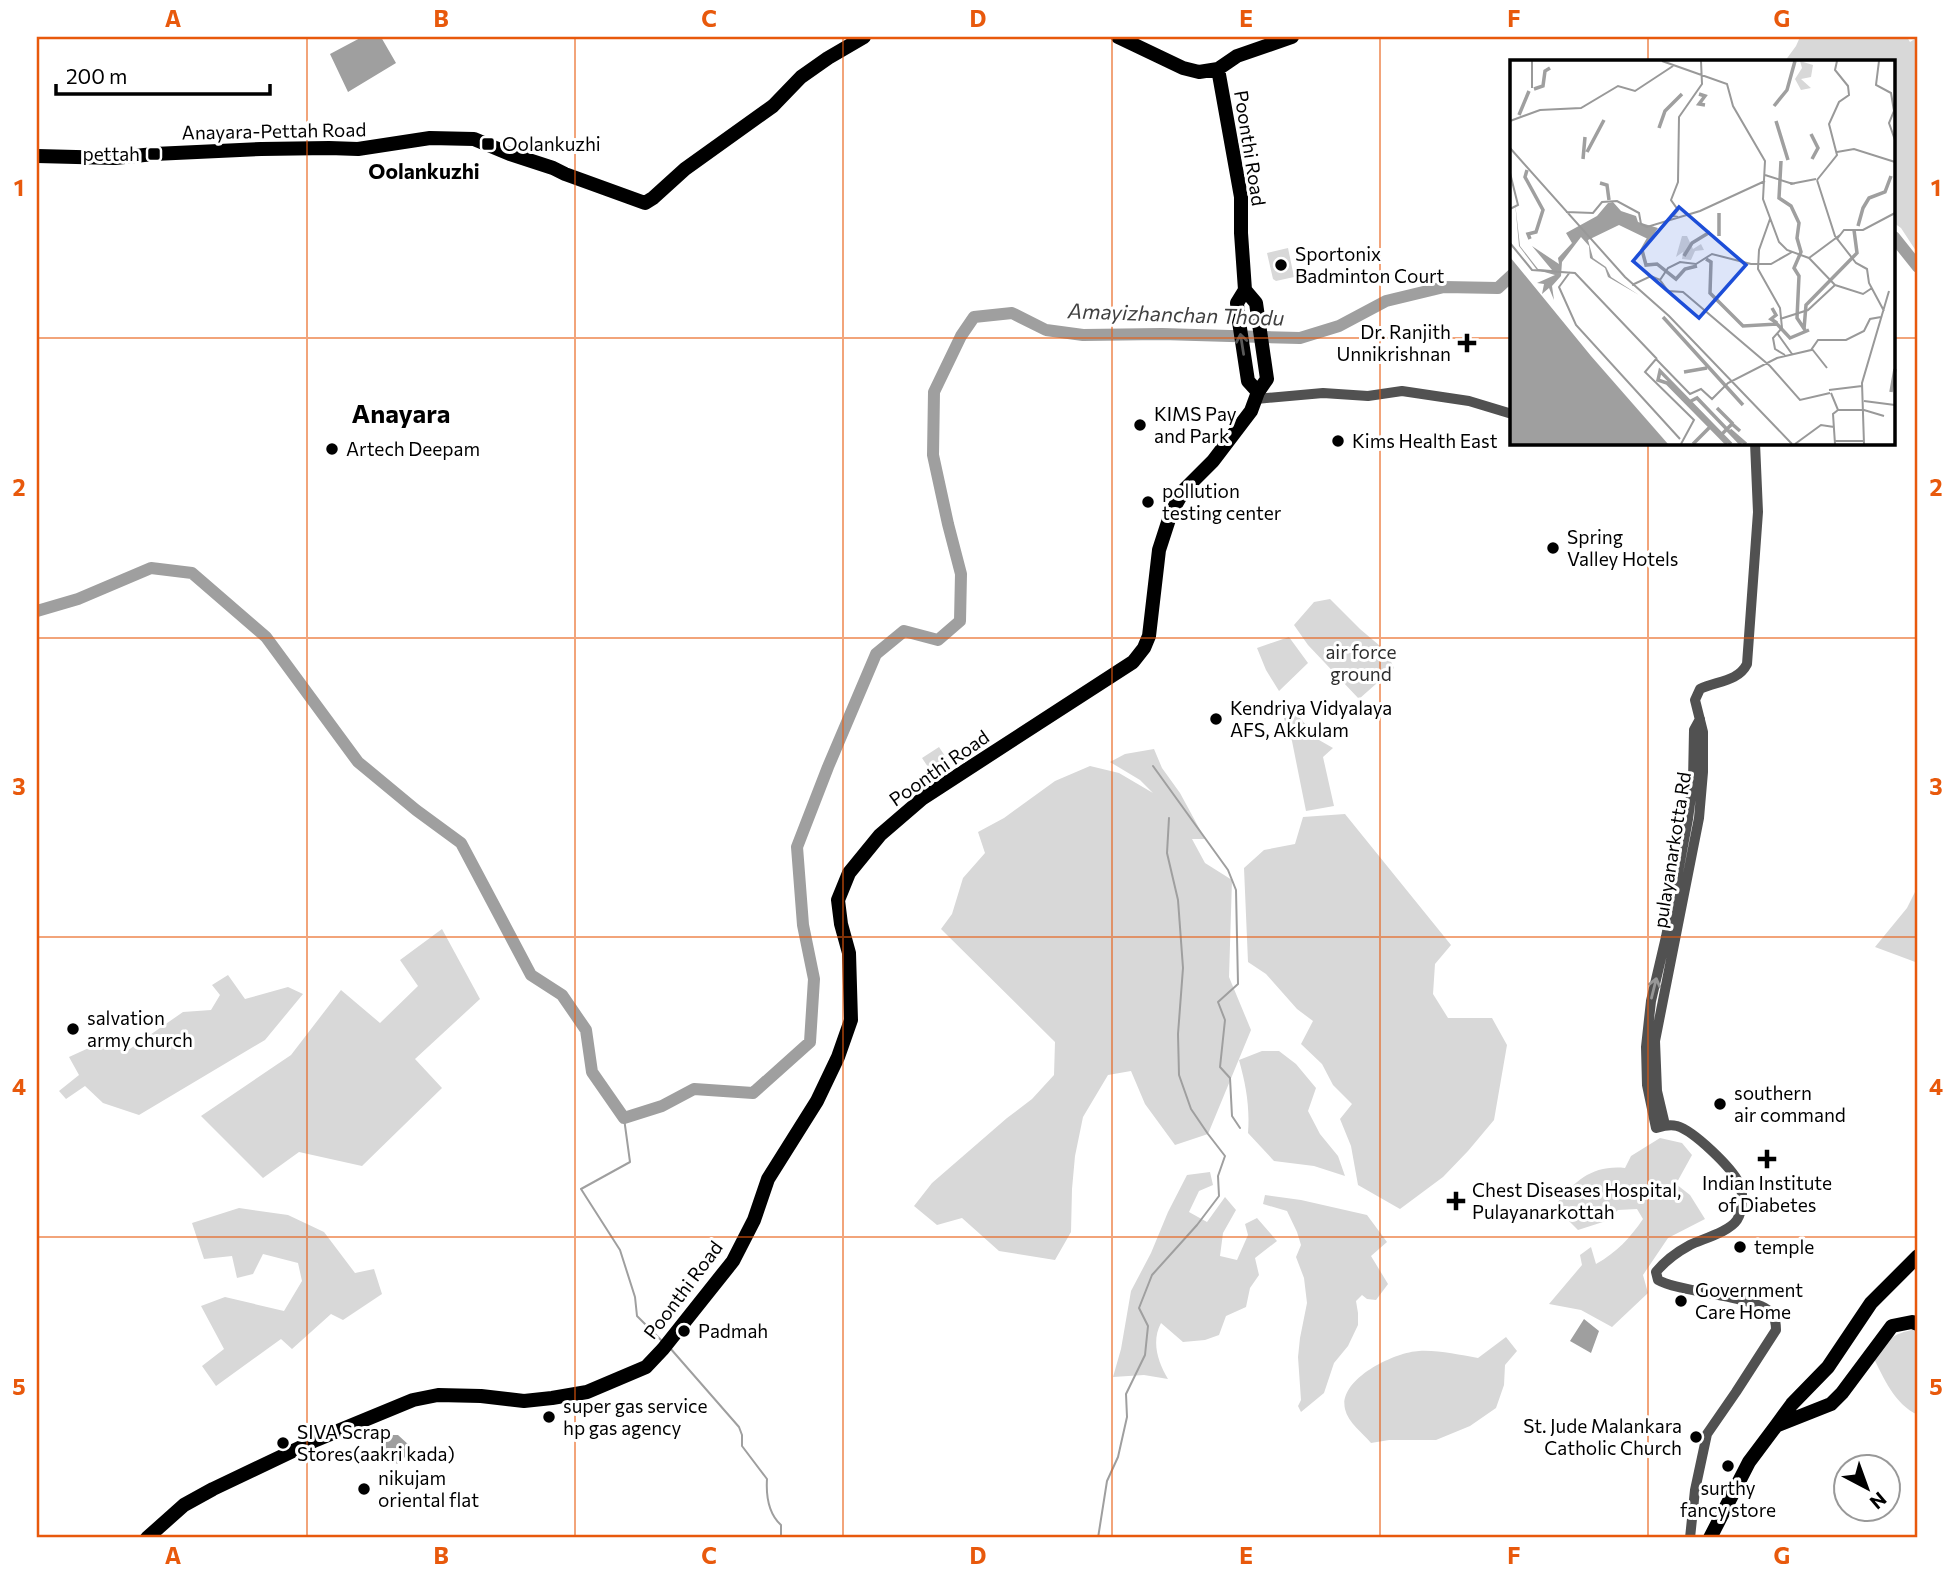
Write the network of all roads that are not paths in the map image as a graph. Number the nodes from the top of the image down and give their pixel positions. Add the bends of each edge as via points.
1 (863, 37) edge
2 (1118, 37) edge
3 (1292, 37) edge
4 (1218, 69) junction
5 (37, 156) edge
6 (1245, 290) junction
7 (1257, 396) junction
8 (1510, 413) edge
9 (1755, 444) edge
10 (1918, 1256) edge
11 (1918, 1324) edge
12 (1776, 1426) junction
13 (147, 1538) edge
14 (1690, 1538) edge
15 (1710, 1538) edge

1 - 5 main road, Anayara-Pettah Road via 801,77 773,106 645,203 474,139 429,138 358,149 261,149 115,158
2 - 4 main road via 1183,68 1199,72
3 - 4 main road, Poonthi Road via 1237,56
4 - 6 main road, Poonthi Road via 1241,197
7 -> 6 main road via 1248,381 1238,315 1237,303
6 - 7 main road, Poonthi Road via 1256,303 1267,379
7 - 8 street via 1368,396 1402,391 1469,401
7 - 13 main road, Poonthi Road via 1251,411 1184,490 1171,513 1159,550 1149,636 1133,662 923,798 880,835 849,873 838,900 849,953 850,1020 838,1057 817,1101 768,1179 733,1261 652,1362 587,1392 552,1398 524,1401 438,1395 413,1400 213,1489 184,1505
9 - 14 street, pulayanarkotta Rd via 1758,512 1749,657 1743,673 1700,689 1695,700 1703,732 1699,818 1655,1041 1660,1127 1676,1125 1713,1150 1739,1182 1743,1196 1731,1226 1689,1245 1656,1272 1658,1280 1667,1285 1763,1307 1772,1313 1776,1330 1707,1434
10 - 12 main road via 1871,1303 1828,1367
11 - 12 main road via 1892,1326 1831,1404
12 - 15 main road via 1749,1462

